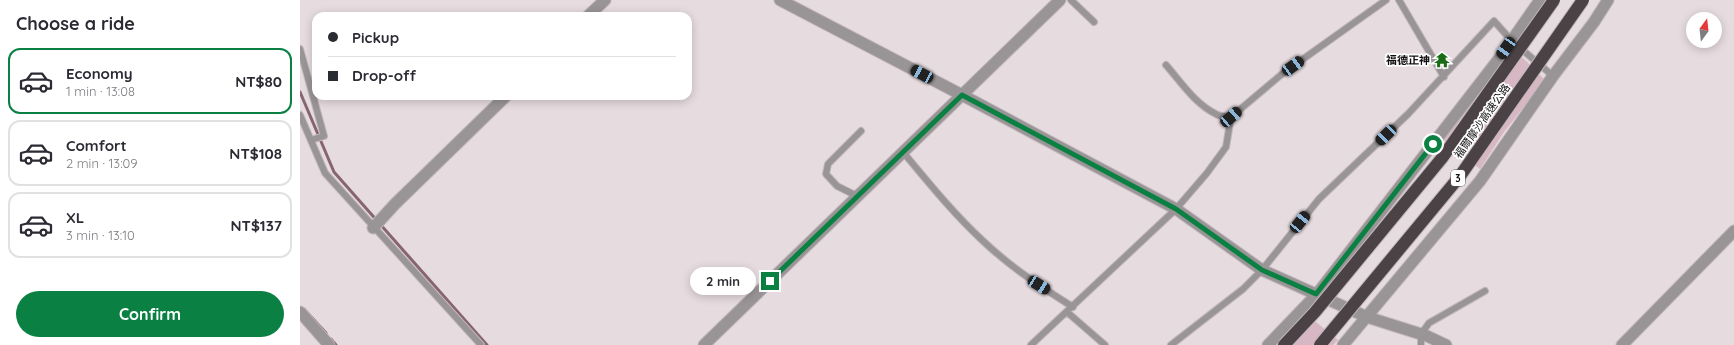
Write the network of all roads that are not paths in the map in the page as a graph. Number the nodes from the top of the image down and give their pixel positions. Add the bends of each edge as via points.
1 (605, 0) edge
2 (780, 0) edge
3 (1060, 0) edge
4 (1071, 0) edge
5 (1386, 0) edge
6 (1399, 0) edge
7 (1540, 0) edge
8 (1554, 0) edge
9 (1583, 0) edge
10 (1608, 0) edge
11 (794, 2) edge
12 (592, 12) edge
13 (1094, 22) dead end
14 (1511, 40) junction
15 (300, 49) edge
16 (1166, 65) dead end
17 (1553, 76) junction
18 (1444, 77) junction
19 (312, 92) edge
20 (962, 95) junction
21 (314, 100) edge
22 (502, 100) edge
23 (300, 114) edge
24 (1231, 117) junction
25 (861, 131) dead end
26 (311, 140) junction
27 (902, 152) junction
28 (857, 196) junction
29 (1176, 209) junction
30 (376, 224) junction
31 (1734, 231) edge
32 (1262, 270) junction
33 (1485, 291) dead end
34 (1316, 294) junction
35 (1073, 307) junction
36 (300, 312) edge
37 (1067, 312) junction
38 (1367, 317) junction
39 (1421, 339) edge
40 (329, 345) edge
41 (481, 345) edge
42 (704, 345) edge
43 (1031, 345) edge
44 (1106, 345) edge
45 (1170, 345) edge
46 (1268, 345) edge
47 (1284, 345) edge
48 (1320, 345) edge
49 (1343, 345) edge
50 (1446, 345) edge
51 (1622, 345) edge

1 - 12 street
2 - 11 street
3 - 20 street
4 - 13 lane
5 - 24 lane via 1282,74
6 - 18 lane
7 - 14 street
8 - 47 highway, 福爾摩沙高速公路 / 3, bridge via 1442,158 1315,312
9 - 48 highway, 福爾摩沙高速公路 / 3, bridge via 1460,176
10 - 17 street
11 - 20 street
14 - 17 lane
14 - 18 lane via 1494,21
14 - 34 street
15 - 19 lane
16 - 24 lane via 1201,104 1217,115
17 - 38 street via 1480,181
18 - 32 lane via 1319,199
20 - 27 street
20 - 29 street
21 - 26 lane via 324,136
22 - 30 street
23 - 26 lane
24 - 29 lane via 1226,147
25 - 28 lane via 828,164 826,174 837,186
26 - 30 lane via 325,173
27 - 28 street
27 - 35 lane via 983,241 1039,285
28 - 42 street
29 - 32 street
29 - 35 lane
30 - 41 lane
31 - 51 street
32 - 34 street
32 - 45 lane via 1243,289
33 - 39 lane via 1430,323
34 - 38 street
34 - 46 street
35 - 37 lane
36 - 40 street
37 - 43 lane
37 - 44 lane
38 - 39 street
38 - 49 street
39 - 50 street

